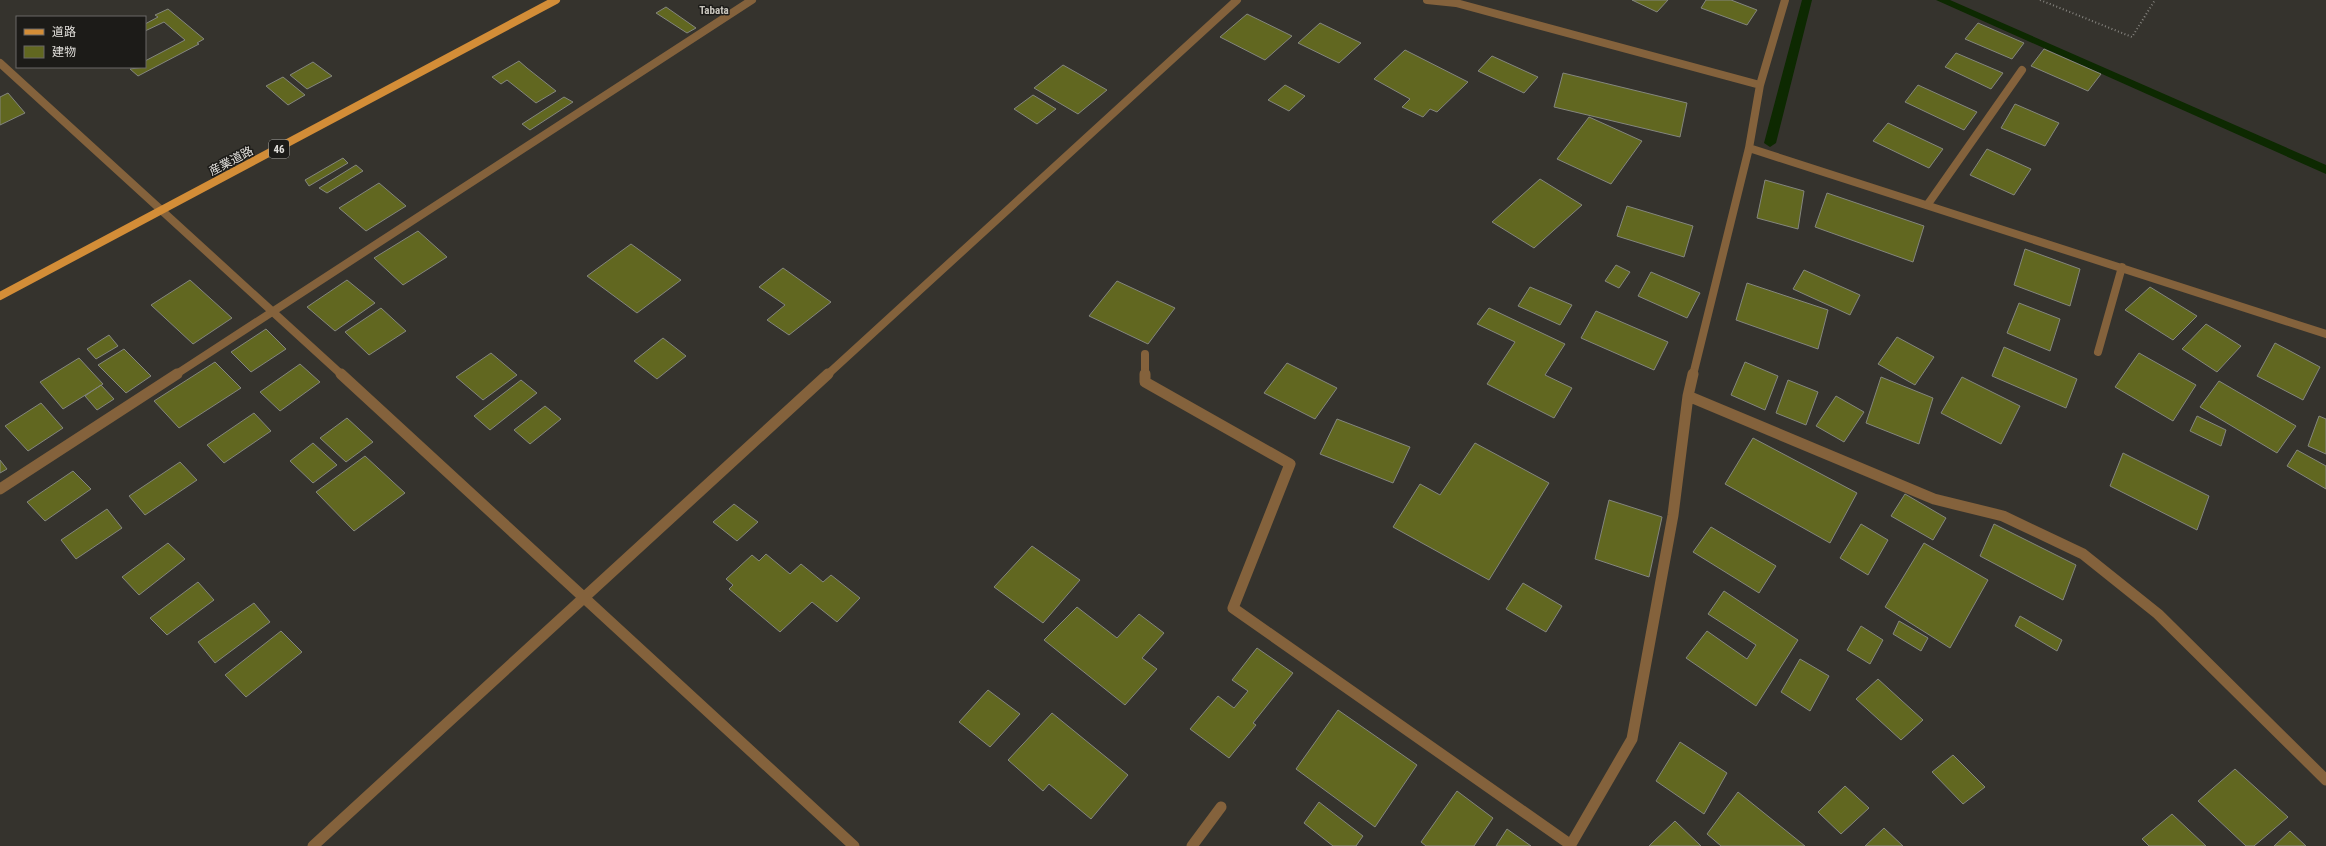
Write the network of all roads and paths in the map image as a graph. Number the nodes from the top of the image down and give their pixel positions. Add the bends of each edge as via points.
1 (556, 0) edge
2 (752, 0) edge
3 (1237, 0) edge
4 (1427, 0) edge
5 (1785, 0) edge
6 (2040, 0) edge
7 (2155, 0) edge
8 (0, 63) edge
9 (2022, 70) dead end
10 (1760, 85) junction
11 (1749, 148) junction
12 (1928, 204) junction
13 (163, 210) junction
14 (2122, 267) junction
15 (0, 296) edge
16 (272, 311) junction
17 (2326, 334) edge
18 (2098, 352) dead end
19 (1145, 354) dead end
20 (1688, 396) junction
21 (0, 489) edge
22 (583, 598) junction
23 (2326, 780) edge
24 (1221, 807) dead end
25 (1571, 845) edge
26 (313, 846) edge
27 (854, 846) edge
28 (1192, 846) edge

1 - 13 main road, 産業道路 / 46
2 - 16 street
3 - 22 street
4 - 10 street via 1456,3
5 - 10 street
6 - 7 path via 2132,37
8 - 13 street
9 - 12 street
10 - 11 street
11 - 12 street
11 - 20 street
12 - 14 street
13 - 15 main road, 産業道路 / 46
13 - 16 street
14 - 17 street
14 - 18 street
16 - 21 street
16 - 22 street
19 - 25 street via 1145,382 1290,464 1232,608
20 - 23 street via 1934,499 2003,516 2082,554 2158,614
20 - 25 street via 1673,515 1632,739
22 - 26 street
22 - 27 street
24 - 28 street

